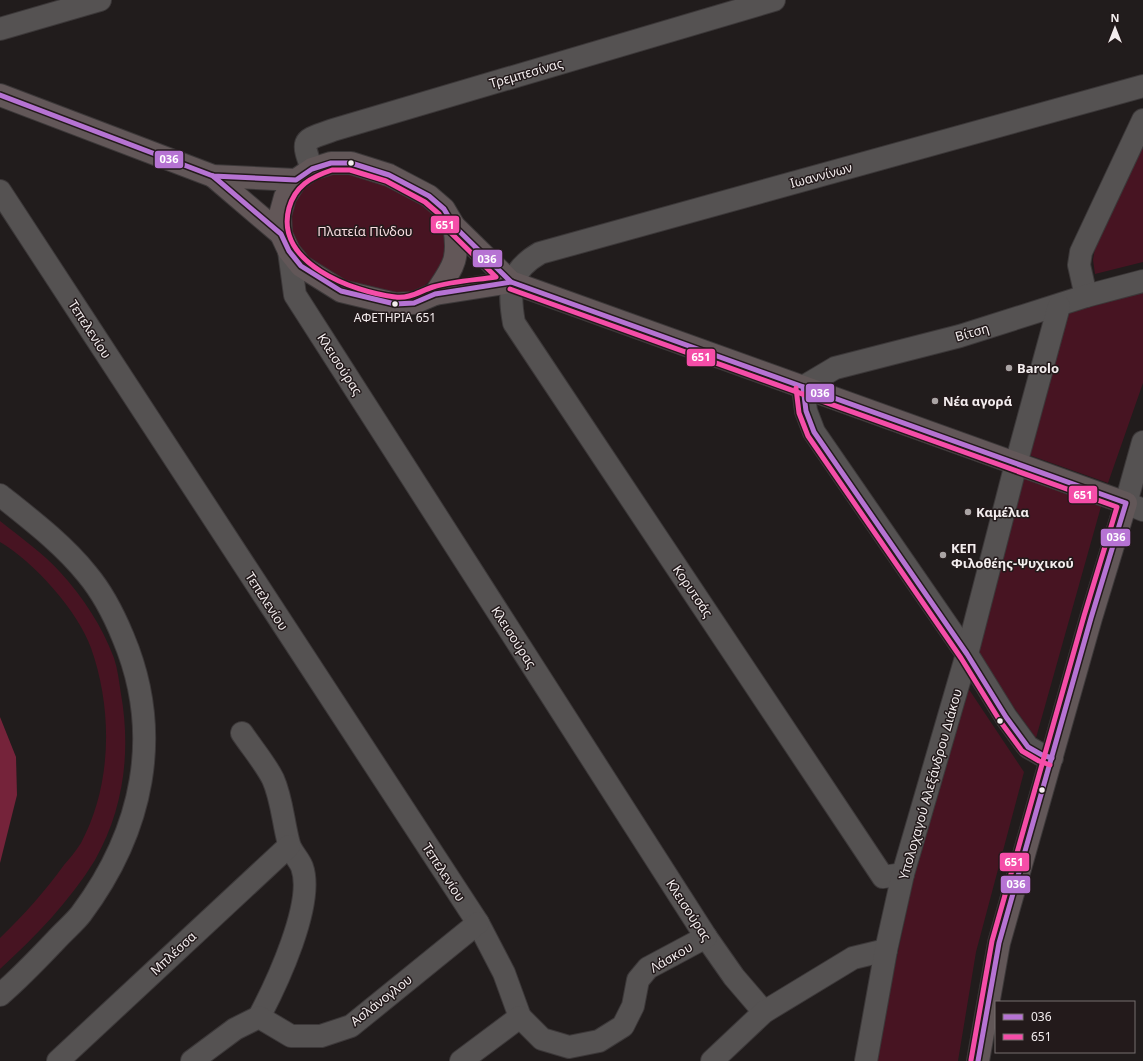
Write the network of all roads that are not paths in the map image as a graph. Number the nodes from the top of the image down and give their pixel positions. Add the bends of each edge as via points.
1 (100, 0) edge
2 (774, 0) edge
3 (0, 29) edge
4 (1143, 86) edge
5 (0, 95) edge
6 (1143, 120) edge
7 (304, 174) junction
8 (213, 176) junction
9 (0, 191) edge
10 (454, 226) junction
11 (285, 243) junction
12 (1143, 281) edge
13 (511, 282) junction
14 (435, 294) junction
15 (1086, 296) junction
16 (1059, 306) junction
17 (802, 387) junction
18 (1143, 442) edge
19 (1016, 464) junction
20 (2, 498) edge
21 (1135, 506) edge
22 (967, 654) junction
23 (242, 733) dead end
24 (1052, 758) junction
25 (289, 846) junction
26 (903, 874) junction
27 (478, 923) junction
28 (706, 937) junction
29 (886, 950) junction
30 (0, 995) edge
31 (764, 1012) junction
32 (258, 1017) junction
33 (520, 1018) junction
34 (58, 1061) edge
35 (192, 1061) edge
36 (461, 1061) edge
37 (712, 1061) edge
38 (866, 1061) edge
39 (978, 1061) edge

1 - 3 street
2 - 7 street, Τρεμπεσίνας via 333,130 309,139 306,143
4 - 13 street, Ιωαννίνων via 540,253 526,261
5 - 8 main road
6 - 15 street via 1081,252 1079,265
7 - 8 main road
7 - 10 main road via 331,163 351,164 389,175 429,196 444,209
7 - 11 main road via 283,202 280,215
8 - 11 main road
9 - 27 street, Τεπελενίου
10 - 13 main road
10 - 14 main road via 457,245 454,265
11 - 14 main road via 301,266 348,293 395,304 414,303
11 - 28 street, Κλεισούρας via 295,295
12 - 15 street, Βίτση
13 - 14 main road
13 - 17 main road
13 - 26 street, Κορυτσάς via 514,323 882,876
15 - 16 street, Βίτση
16 - 17 street, Βίτση via 960,336 835,368
16 - 19 street, Υπολοχαγού Αλεξάνδρου Διάκου
17 - 19 main road
17 - 22 street via 806,411 814,432
18 - 21 street
19 - 21 main road
19 - 22 street, Υπολοχαγού Αλεξάνδρου Διάκου
20 - 30 street via 68,553 88,575 106,602 136,671 144,717 142,769 135,810 112,866 80,915
21 - 24 main road via 1091,618
22 - 24 street via 1028,747
22 - 26 street, Υπολοχαγού Αλεξάνδρου Διάκου
23 - 25 street via 273,778 284,814
24 - 39 main road via 999,943
25 - 32 street via 302,867 305,890 294,939
25 - 34 street, Μπλέσσα
26 - 29 street, Υπολοχαγού Αλεξάνδρου Διάκου
27 - 32 street, Ασλάνογλου via 351,1026 321,1036 291,1036
27 - 33 street, Τεπελενίου via 504,973
28 - 31 street, Κλεισούρας via 734,977
28 - 33 street, Λάσκου via 648,968 638,980 633,1006 623,1026 599,1041 568,1047 542,1039
29 - 31 street via 853,958
29 - 38 street, Υπολοχαγού Αλεξάνδρου Διάκου
31 - 37 street
32 - 35 street via 235,1029
33 - 36 street

